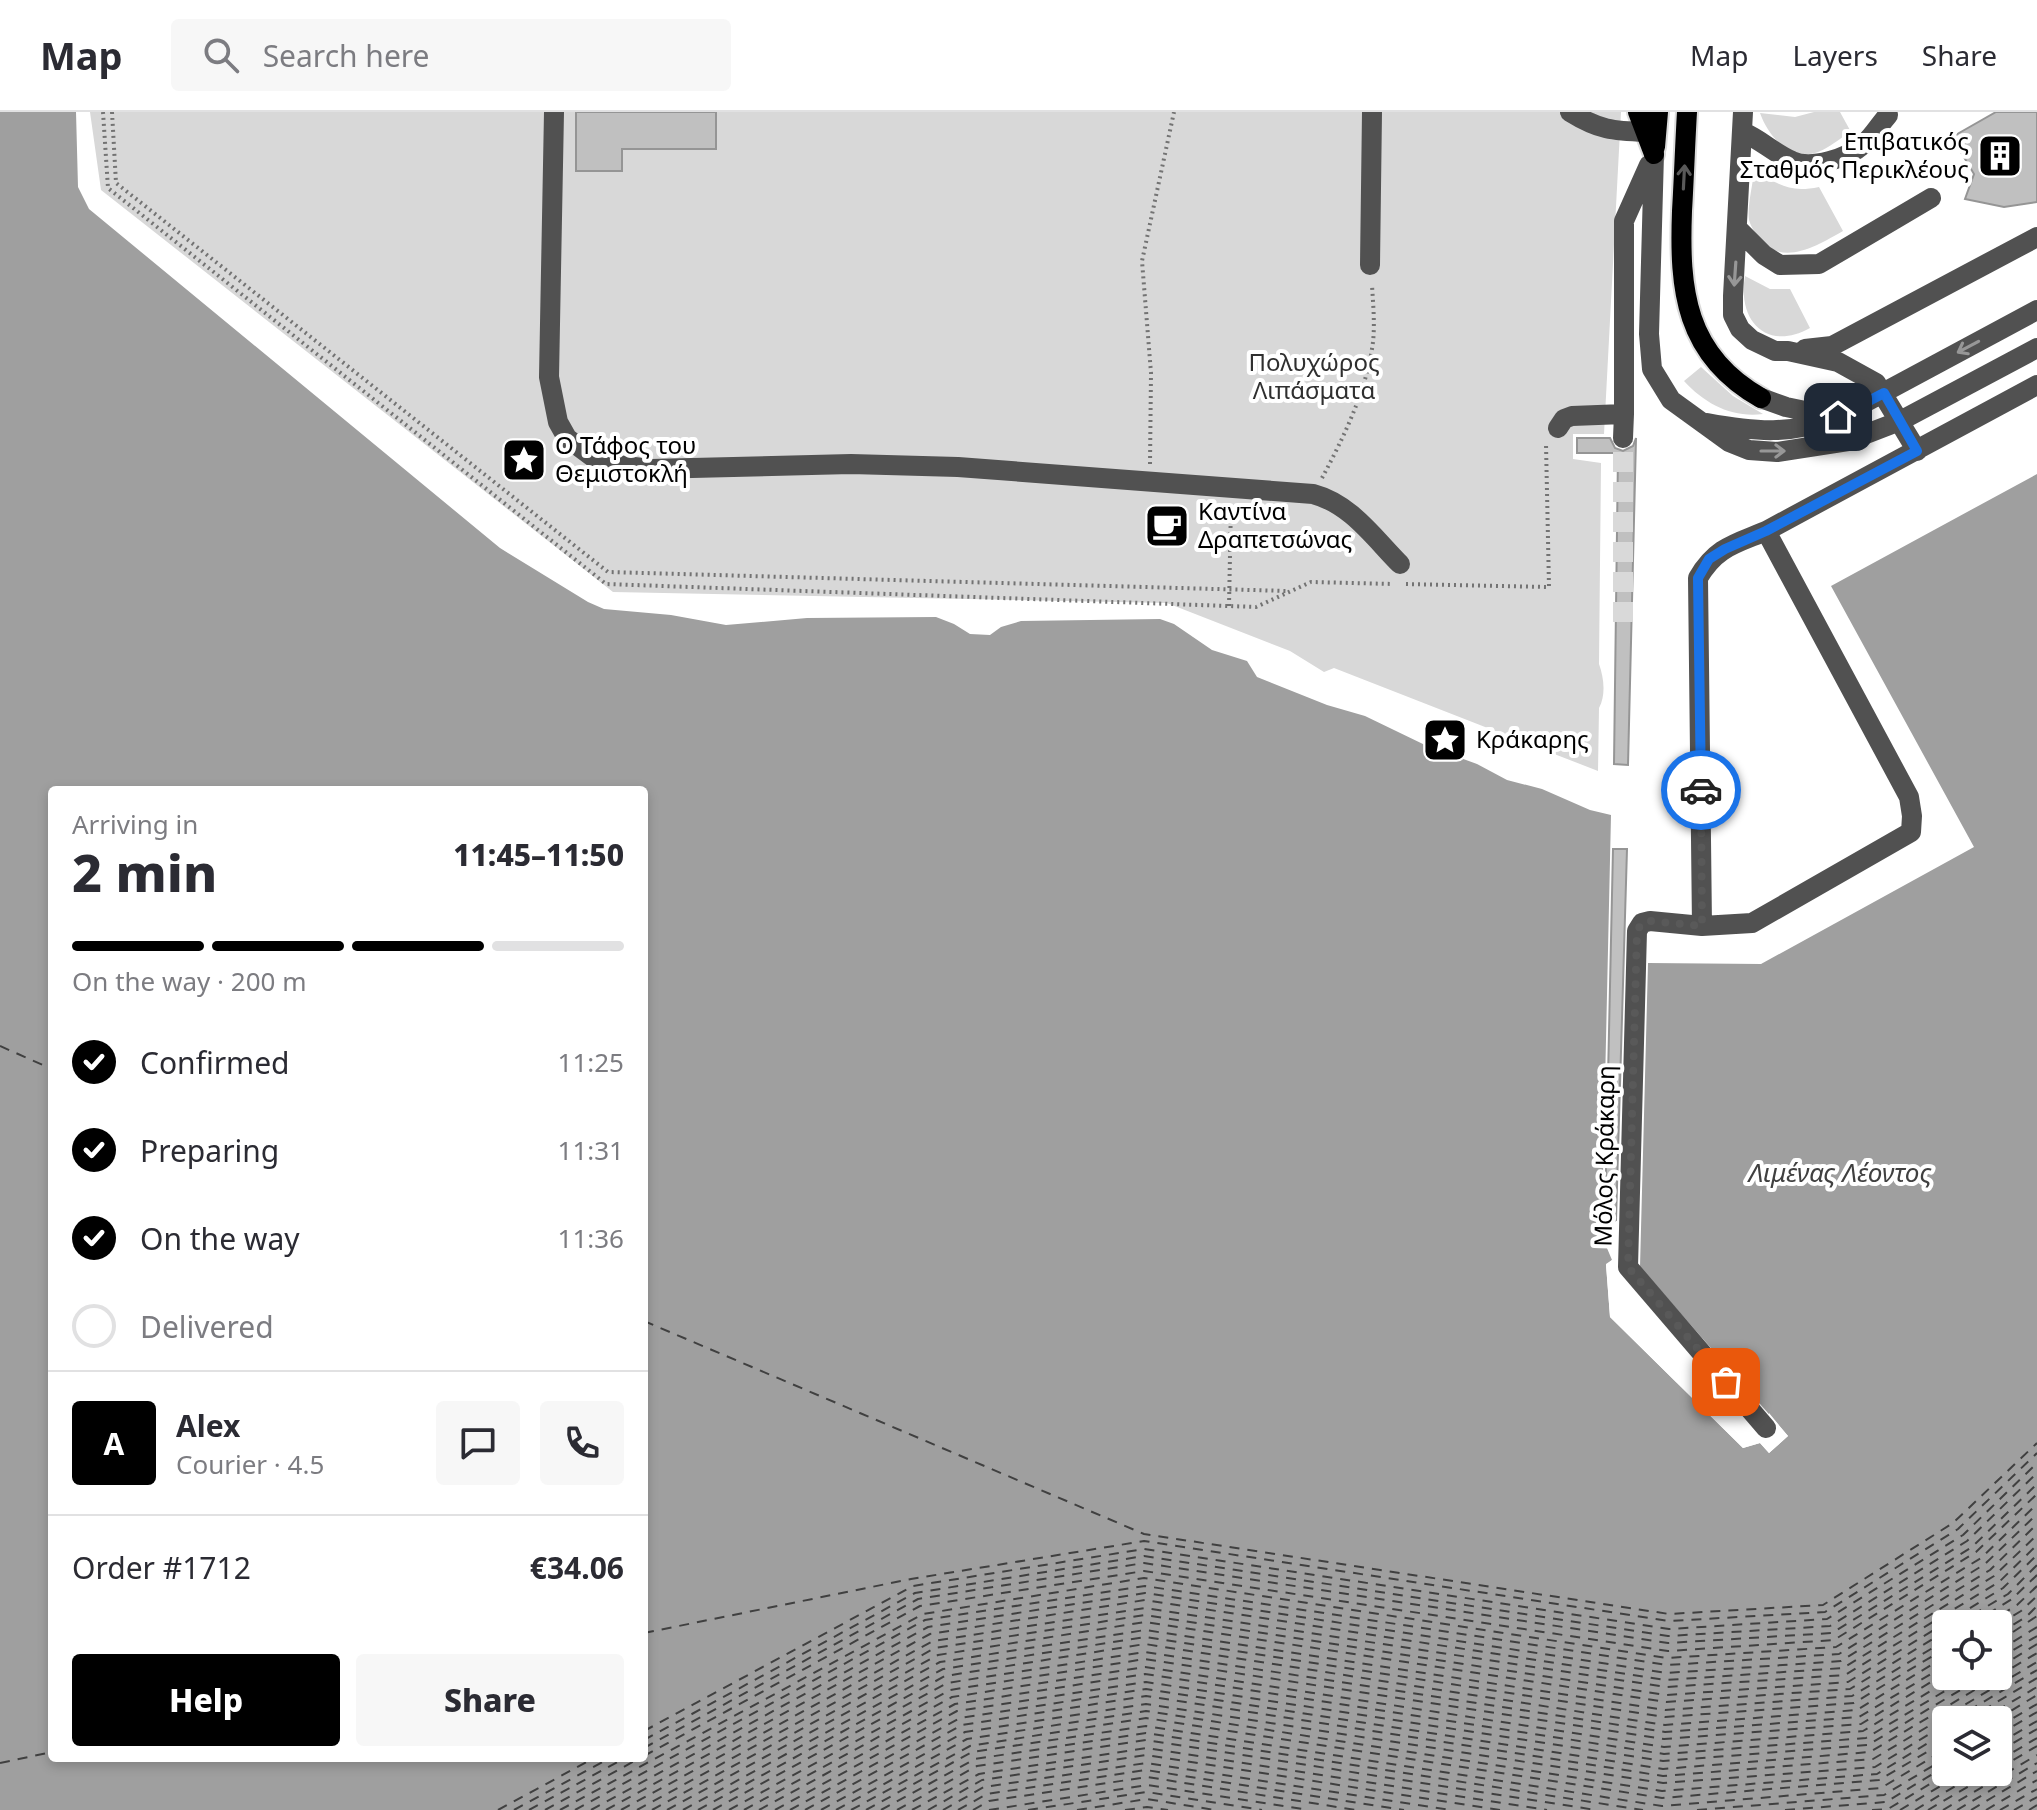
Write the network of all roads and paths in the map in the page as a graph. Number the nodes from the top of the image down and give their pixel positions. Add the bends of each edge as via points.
1 (103, 112) edge
2 (554, 112) edge
3 (1174, 112) edge
4 (1372, 112) edge
5 (1570, 112) edge
6 (1638, 112) edge
7 (1658, 112) edge
8 (1687, 112) edge
9 (1888, 115) dead end
10 (1743, 122) edge
11 (1646, 132) junction
12 (1654, 154) junction
13 (1931, 198) dead end
14 (1738, 229) junction
15 (2037, 237) edge
16 (1370, 265) joint
17 (2037, 310) edge
18 (2037, 348) edge
19 (1788, 351) junction
20 (2037, 385) edge
21 (1884, 393) junction
22 (1761, 398) joint
23 (1624, 414) junction
24 (1838, 417) junction
25 (1900, 421) junction
26 (1703, 422) junction
27 (1552, 434) joint
28 (1623, 438) tunnel mouth
29 (1917, 451) junction
30 (1150, 482) junction
31 (1231, 488) junction
32 (1313, 494) junction
33 (1766, 531) junction
34 (1400, 564) dead end
35 (1229, 606) junction
36 (1702, 926) junction
37 (1766, 1428) dead end

1 - 35 path via 108,188 606,584
2 - 30 street via 549,377 558,422 567,438 594,458 651,469 851,464
3 - 30 path via 1142,261 1151,373
4 - 16 street
5 - 11 street via 1592,126
6 - 11 main road
7 - 12 main road
22 -> 8 main road via 1714,359 1688,312 1680,253
9 - 10 street via 1862,146 1819,164 1798,164 1775,153
10 - 14 street
11 - 12 main road
12 - 23 street via 1624,221
12 - 26 street via 1650,357 1671,400
13 - 14 street via 1819,264 1780,265
14 -> 19 street via 1733,315 1752,340
15 - 19 street via 1832,346
16 - 32 path via 1373,343 1341,443
17 -> 21 street
18 - 25 street
19 - 21 street via 1852,368
20 - 29 street
21 - 24 street
21 - 25 street
22 - 24 street
23 - 27 street via 1572,416
23 - 28 street
24 - 26 street via 1810,428 1779,431
26 -> 25 street via 1739,447 1777,452 1848,441
25 - 29 street
27 - 35 path via 1549,587 1311,582 1256,607
29 - 33 street
30 - 31 street
31 - 32 street
31 - 35 path
32 - 34 street via 1346,509
33 - 36 street via 1709,559 1698,578
33 - 36 street via 1909,797 1911,832 1752,923
36 - 37 street, Μόλος Κράκαρη via 1650,921 1637,931 1628,1267

